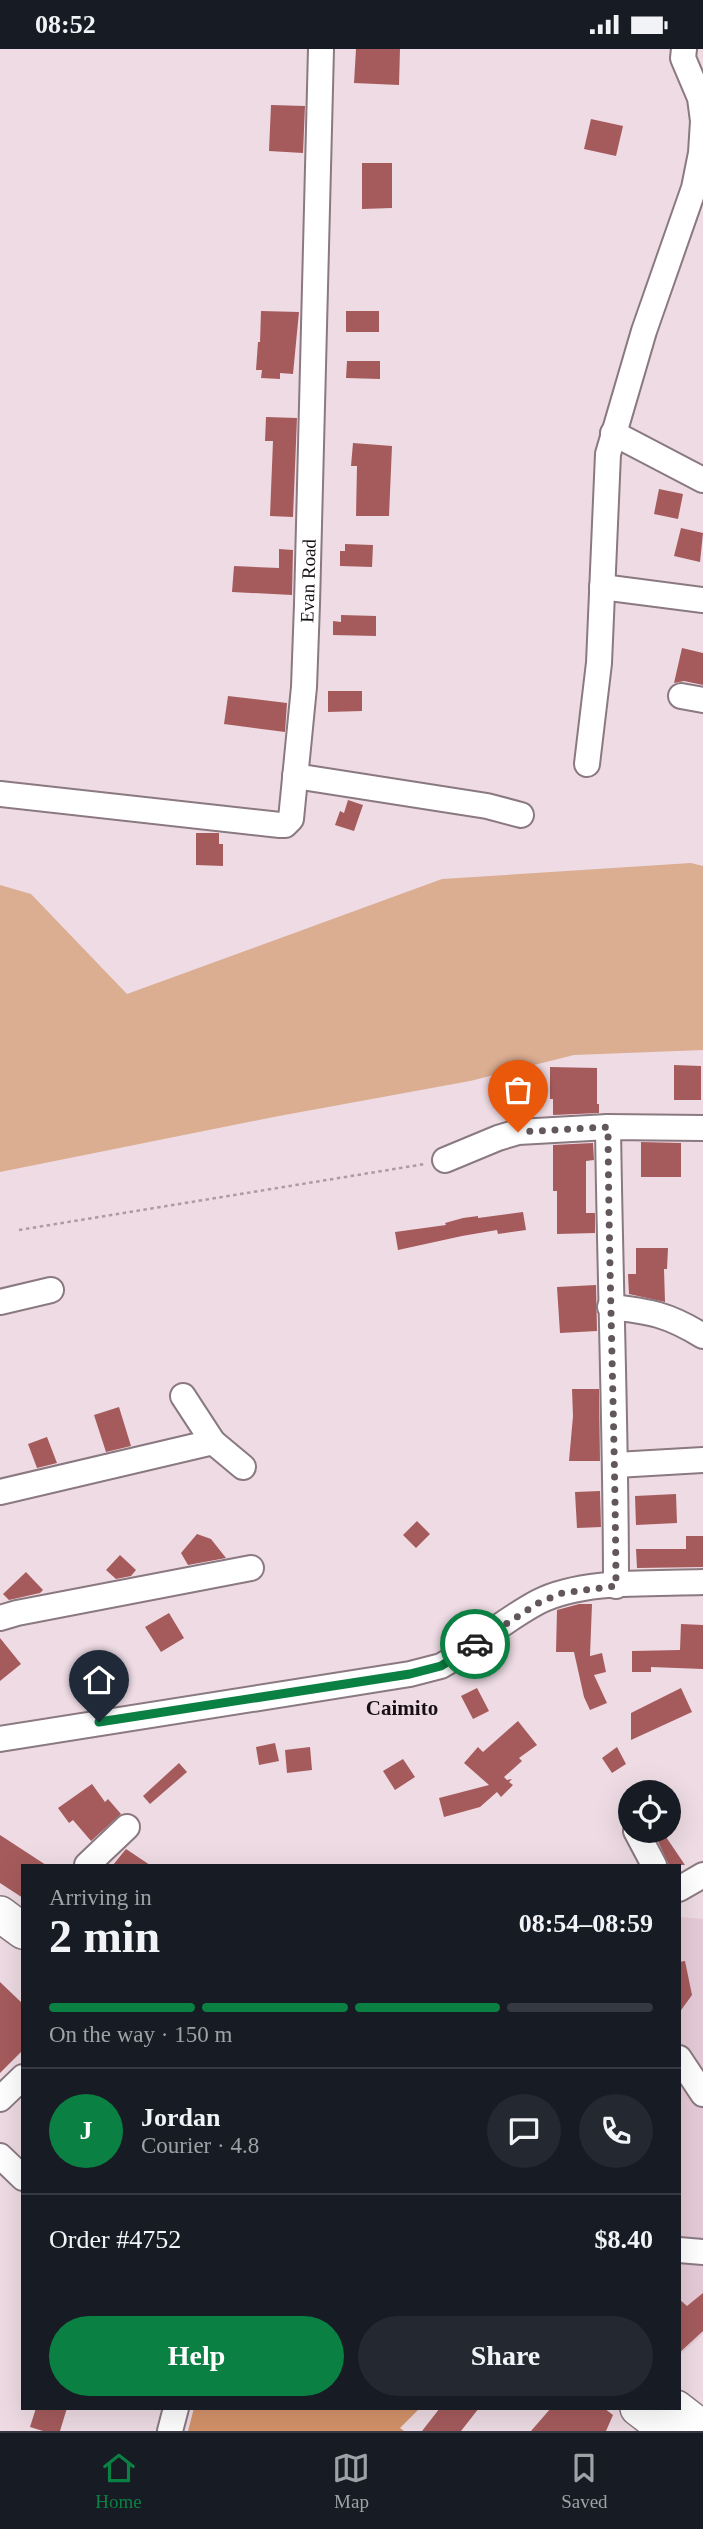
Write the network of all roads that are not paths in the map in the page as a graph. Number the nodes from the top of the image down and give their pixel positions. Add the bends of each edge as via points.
1 (321, 49) edge
2 (684, 49) edge
3 (701, 99) edge
4 (613, 433) junction
5 (703, 480) edge
6 (602, 587) junction
7 (703, 600) edge
8 (587, 764) dead end
9 (295, 776) junction
10 (0, 795) edge
11 (521, 815) dead end
12 (608, 1127) junction
13 (703, 1128) edge
14 (445, 1160) road end
15 (51, 1290) dead end
16 (0, 1302) edge
17 (610, 1307) junction
18 (703, 1336) edge
19 (183, 1396) dead end
20 (213, 1442) junction
21 (703, 1460) edge
22 (616, 1465) junction
23 (243, 1467) dead end
24 (0, 1492) edge
25 (251, 1568) dead end
26 (703, 1582) edge
27 (616, 1586) junction
28 (0, 1618) edge
29 (0, 1739) edge
30 (127, 1827) dead end
31 (642, 1843) edge
32 (88, 1864) edge
33 (653, 1864) edge
34 (703, 1875) edge
35 (681, 1888) edge
36 (0, 1914) edge
37 (21, 1930) edge
38 (681, 2061) edge
39 (21, 2079) edge
40 (703, 2094) edge
41 (0, 2099) edge
42 (0, 2156) edge
43 (21, 2176) edge
44 (681, 2250) edge
45 (703, 2252) edge
46 (175, 2410) edge
47 (641, 2410) edge
48 (679, 2410) edge
49 (703, 2429) edge
50 (170, 2431) edge
51 (668, 2431) edge

1 - 9 street, Evan Road via 307,604
2 - 3 street via 683,58
3 - 4 street via 701,153 694,188
4 - 5 street
4 - 6 street
6 - 7 street
6 - 8 street
9 - 10 street, Evan Road via 291,819 285,825
9 - 11 street
12 - 13 street
12 - 14 street via 518,1132
12 - 17 street
15 - 16 street
17 - 18 street via 667,1316
17 - 22 street
19 - 20 street
20 - 23 street
20 - 24 street
21 - 22 street
22 - 27 street
25 - 28 street
26 - 27 street
27 - 29 street via 562,1593 540,1602 453,1659 426,1671
30 - 32 street
31 - 33 street
34 - 35 street
36 - 37 highway
38 - 40 street
39 - 41 street
42 - 43 street
44 - 45 street
46 - 50 street
47 - 51 highway
48 - 49 highway

